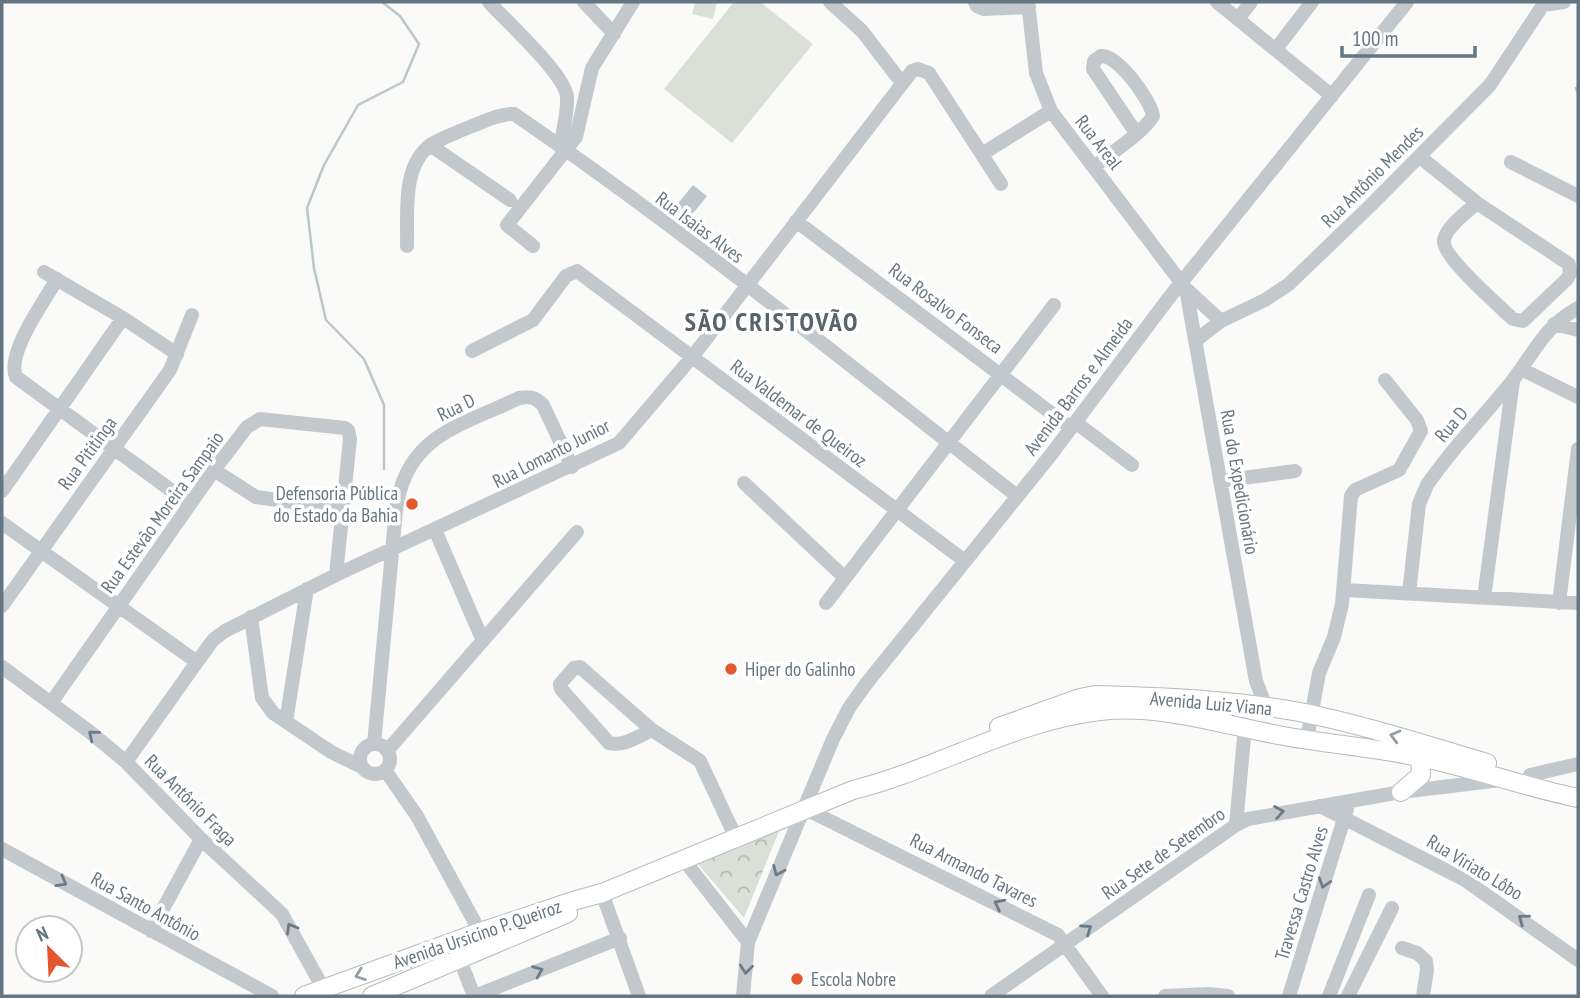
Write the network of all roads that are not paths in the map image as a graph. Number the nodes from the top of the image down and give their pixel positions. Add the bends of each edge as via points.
1 (488, 2) edge
2 (584, 2) edge
3 (633, 2) edge
4 (830, 2) edge
5 (975, 2) edge
6 (1217, 2) edge
7 (1251, 2) edge
8 (1312, 2) edge
9 (1407, 2) edge
10 (1564, 2) edge
11 (1029, 4) edge
12 (1543, 4) edge
13 (1238, 19) junction
14 (614, 34) junction
15 (1276, 49) junction
16 (902, 83) junction
17 (1332, 96) junction
18 (1051, 111) junction
19 (1136, 133) junction
20 (430, 145) junction
21 (564, 148) junction
22 (982, 154) junction
23 (1420, 157) junction
24 (1511, 162) dead end
25 (1095, 166) junction
26 (1001, 184) dead end
27 (1578, 197) edge
28 (510, 200) dead end
29 (1477, 203) junction
30 (796, 221) junction
31 (533, 246) dead end
32 (407, 247) dead end
33 (746, 285) junction
34 (1184, 286) junction
35 (1054, 305) dead end
36 (1578, 308) edge
37 (192, 315) dead end
38 (123, 318) junction
39 (1221, 321) junction
40 (1554, 324) junction
41 (1578, 330) edge
42 (1195, 341) junction
43 (472, 351) dead end
44 (177, 354) junction
45 (693, 356) junction
46 (1001, 374) junction
47 (1517, 374) junction
48 (1385, 380) dead end
49 (1578, 397) edge
50 (60, 408) junction
51 (1073, 425) junction
52 (947, 442) junction
53 (114, 448) junction
54 (1578, 449) edge
55 (1132, 465) dead end
56 (572, 467) junction
57 (214, 470) junction
58 (1295, 471) dead end
59 (1220, 481) junction
60 (744, 483) dead end
61 (2, 491) edge
62 (1017, 496) junction
63 (190, 504) junction
64 (343, 509) junction
65 (896, 510) junction
66 (2, 523) edge
67 (435, 530) junction
68 (577, 532) dead end
69 (394, 548) junction
70 (40, 550) junction
71 (965, 561) junction
72 (336, 575) junction
73 (844, 577) junction
74 (307, 589) junction
75 (1345, 590) junction
76 (1409, 593) junction
77 (1484, 598) junction
78 (825, 603) dead end
79 (1559, 603) junction
80 (1578, 603) edge
81 (118, 605) junction
82 (2, 606) edge
83 (251, 617) junction
84 (483, 641) junction
85 (197, 662) junction
86 (2, 667) edge
87 (51, 703) junction
88 (1082, 706) junction
89 (1257, 706) junction
90 (1317, 716) junction
91 (286, 722) junction
92 (1245, 727) junction
93 (652, 730) junction
94 (1312, 740) junction
95 (381, 748) junction
96 (1420, 757) junction
97 (126, 762) junction
98 (1578, 764) edge
99 (362, 767) junction
100 (385, 770) junction
101 (1530, 775) junction
102 (1504, 780) junction
103 (1578, 787) edge
104 (1401, 792) junction
105 (1578, 798) edge
106 (1350, 801) junction
107 (1320, 806) junction
108 (804, 808) junction
109 (1345, 818) junction
110 (1236, 825) junction
111 (736, 838) junction
112 (201, 839) junction
113 (2, 849) edge
114 (684, 860) junction
115 (1369, 895) dead end
116 (594, 896) junction
117 (1392, 908) dead end
118 (151, 932) junction
119 (480, 932) junction
120 (620, 937) junction
121 (748, 942) junction
122 (1066, 943) junction
123 (1402, 948) dead end
124 (460, 960) junction
125 (1578, 960) edge
126 (323, 988) junction
127 (1208, 995) edge
128 (272, 996) edge
129 (304, 996) edge
130 (372, 996) edge
131 (474, 996) edge
132 (639, 996) edge
133 (743, 996) edge
134 (991, 996) edge
135 (1101, 996) edge
136 (1165, 996) edge
137 (1228, 996) edge
138 (1289, 996) edge
139 (1329, 996) edge
140 (1348, 996) edge
141 (1423, 996) edge

1 - 21 street via 564,87
2 - 14 street
3 - 14 street
4 - 16 street via 862,31
5 - 11 street, Rua Areal via 984,9
6 - 13 street
7 - 13 street
8 - 15 street
9 - 17 street, Avenida Barros e Almeida
10 - 12 street
11 - 18 street, Rua Areal via 1036,74
12 - 23 street, Rua Antônio Mendes via 1490,85
13 - 15 street
14 - 21 street via 592,68 576,137
15 - 17 street
16 - 22 street, Rua Lomanto Junior via 912,71 929,73
16 - 30 street, Rua Lomanto Junior
17 - 34 street, Avenida Barros e Almeida
18 - 22 street
18 - 25 street, Rua Areal
19 - 19 street via 1152,119 1151,107 1118,63 1101,56 1093,69
19 - 25 street
20 - 21 street, Rua Isaias Alves via 514,114
20 - 28 street
20 - 32 street via 414,165 410,182
21 - 31 street via 507,225
21 - 33 street, Rua Isaias Alves
22 - 26 street
23 - 29 street
23 - 39 street, Rua Antônio Mendes via 1289,284
24 - 27 street
25 - 34 street, Rua Areal
29 - 29 street via 1569,264 1567,279 1523,321 1505,312 1444,247 1448,232
30 - 33 street, Rua Lomanto Junior
30 - 46 street, Rua Rosalvo Fonseca
33 - 45 street, Rua Lomanto Junior
33 - 52 street, Rua Isaias Alves
34 - 39 street
34 - 42 street, Rua do Expedicionário
34 - 51 street, Avenida Barros e Almeida
35 - 46 street
36 - 40 street, Rua D
37 - 44 street, Rua Pititinga
38 - 44 street
38 - 50 street
38 - 50 street via 50,275 13,370 21,383
39 - 42 street, Rua Antônio Mendes
40 - 41 street
40 - 47 street, Rua D
42 - 59 street, Rua do Expedicionário
43 - 45 street, Rua Valdemar de Queiroz via 533,320 566,276 577,271
44 - 53 street, Rua Pititinga
45 - 56 street, Rua Lomanto Junior via 619,443
45 - 65 street, Rua Valdemar de Queiroz
46 - 51 street, Rua Rosalvo Fonseca
46 - 52 street
47 - 49 street
47 - 76 street, Rua D via 1422,494
47 - 77 street
48 - 75 street via 1420,425 1419,437 1399,470 1351,496
50 - 53 street
50 - 61 street
51 - 55 street, Rua Rosalvo Fonseca
51 - 62 street, Avenida Barros e Almeida
52 - 62 street, Rua Isaias Alves
52 - 65 street
53 - 63 street
53 - 70 street, Rua Pititinga
54 - 79 street
56 - 67 street, Rua Lomanto Junior
56 - 69 street, Rua D via 543,405 529,396 519,398 436,438 419,452 399,489
57 - 63 street, Rua Estevão Moreira Sampaio
57 - 64 street via 256,497
57 - 64 street, Rua Estevão Moreira Sampaio via 247,427 260,419 345,428 350,439
58 - 59 street
59 - 89 street, Rua do Expedicionário
60 - 73 street
62 - 71 street, Avenida Barros e Almeida
63 - 81 street, Rua Estevão Moreira Sampaio
64 - 72 street
65 - 71 street, Rua Valdemar de Queiroz
65 - 73 street
66 - 70 street
67 - 69 street, Rua Lomanto Junior
67 - 84 street
68 - 84 street
69 - 72 street, Rua Lomanto Junior
69 - 95 street, Rua D
70 - 81 street
70 - 82 street, Rua Pititinga
71 - 108 street, Avenida Barros e Almeida via 849,708
72 - 74 street, Rua Lomanto Junior
73 - 78 street
74 - 83 street, Rua Lomanto Junior
74 - 91 street
75 - 76 street
75 - 90 street via 1324,664
76 - 77 street
77 - 79 street
79 - 80 street
81 - 85 street
81 - 87 street, Rua Estevão Moreira Sampaio
83 - 85 street, Rua Lomanto Junior via 213,640
83 - 91 street via 262,698
84 - 95 street
85 - 97 street, Rua Lomanto Junior
86 - 87 street, Rua Antônio Fraga
97 -> 87 street, Rua Antônio Fraga
88 - 89 main road, Avenida Luiz Viana via 1095,695
88 - 92 main road, Avenida Luiz Viana
88 - 108 main road, Avenida Luiz Viana via 1000,726
89 - 90 main road, Avenida Luiz Viana
90 - 94 street
101 -> 90 main road, Avenida Luiz Viana
91 - 99 street
92 - 94 main road, Avenida Luiz Viana
92 - 110 street
93 - 93 street via 580,667 560,684 608,743 624,743
93 - 111 street via 700,761
94 - 96 main road, Avenida Luiz Viana
95 - 99 street via 369,745 361,752
95 - 100 street via 390,761
96 - 102 main road, Avenida Luiz Viana
96 - 104 main road via 1421,775
97 - 112 street, Rua Antônio Fraga
98 - 101 street
99 - 100 street via 375,774
100 - 119 street
101 - 103 main road, Avenida Luiz Viana
102 - 104 street, Rua Sete de Setembro
102 - 105 main road, Avenida Luiz Viana
104 - 106 street, Rua Sete de Setembro
106 - 107 street, Rua Sete de Setembro
106 - 109 street, Travessa Castro Alves
107 - 109 street, Rua Viriato Lôbo
110 -> 107 street, Rua Sete de Setembro via 1263,815
108 - 111 main road, Avenida Luiz Viana
108 -> 121 street, Avenida Barros e Almeida
122 -> 108 street, Rua Armando Tavares via 1051,930
125 -> 109 street, Rua Viriato Lôbo via 1465,880
109 -> 138 street, Travessa Castro Alves
122 -> 110 street, Rua Sete de Setembro
111 - 114 main road, Avenida Luiz Viana
112 - 118 street
126 -> 112 street, Rua Antônio Fraga via 282,914
113 -> 118 street, Rua Santo Antônio
114 - 116 main road, Avenida Luiz Viana
114 - 121 street
115 - 139 street
116 - 119 main road, Avenida Ursicino P. Queiroz
116 - 120 street
116 - 124 main road, Avenida Ursicino P. Queiroz via 576,909
117 - 140 street
118 - 128 street, Rua Santo Antônio
119 -> 126 main road, Avenida Ursicino P. Queiroz
131 -> 120 street
120 - 132 street
121 -> 133 street, Avenida Barros e Almeida
122 - 134 street, Rua Sete de Setembro
122 - 135 street, Rua Armando Tavares
123 - 141 street via 1426,961
124 - 130 main road, Avenida Ursicino P. Queiroz
124 - 131 street
126 - 129 main road, Avenida Ursicino P. Queiroz
127 - 136 street
127 - 137 street

